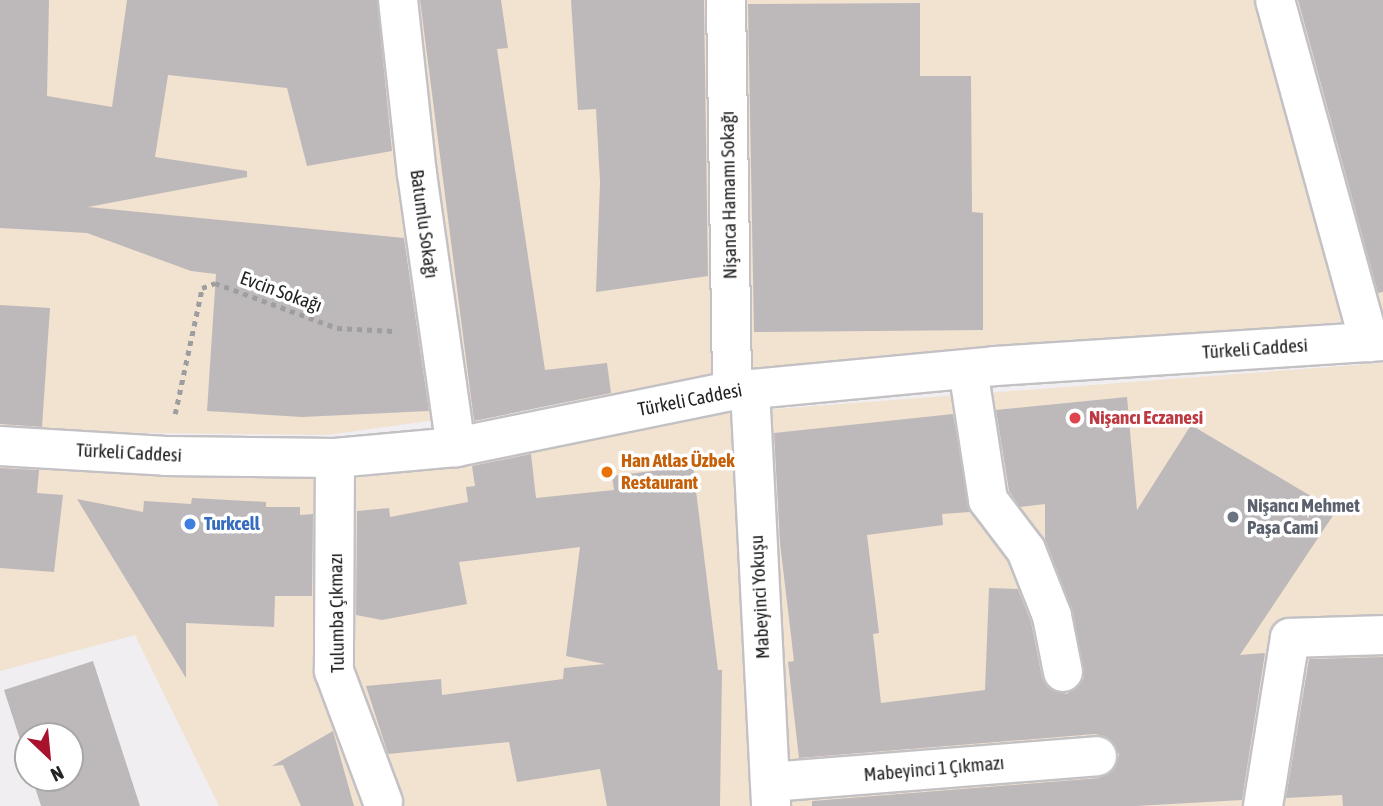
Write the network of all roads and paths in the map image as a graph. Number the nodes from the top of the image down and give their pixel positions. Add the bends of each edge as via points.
1 (398, 0) edge
2 (726, 0) edge
3 (1275, 0) edge
4 (439, 326) junction
5 (1376, 341) edge
6 (968, 369) junction
7 (741, 390) junction
8 (0, 446) edge
9 (456, 447) junction
10 (166, 456) junction
11 (335, 458) junction
12 (1383, 635) edge
13 (1063, 672) dead end
14 (1097, 756) dead end
15 (771, 794) edge
16 (383, 802) dead end
17 (1263, 806) edge

1 - 4 street, Batumlu Sokağı
2 - 7 street, Nişanca Hamamı Sokağı
3 - 5 street
4 - 9 street, Batumlu Sokağı
4 - 10 path, Evcin Sokağı via 385,332 337,328 215,283 202,288
5 - 6 street, Türkeli Caddesi
6 - 7 street, Türkeli Caddesi
6 - 13 street via 988,500 1026,550 1052,616
7 - 9 street, Türkeli Caddesi
7 - 15 street, Mabeyinci Yokuşu
8 - 10 street, Türkeli Caddesi
9 - 11 street, Türkeli Caddesi
10 - 11 street, Türkeli Caddesi
11 - 16 street, Tulumba Çıkmazı via 334,671
12 - 17 street via 1290,638
14 - 15 street, Mabeyinci 1 Çıkmazı

